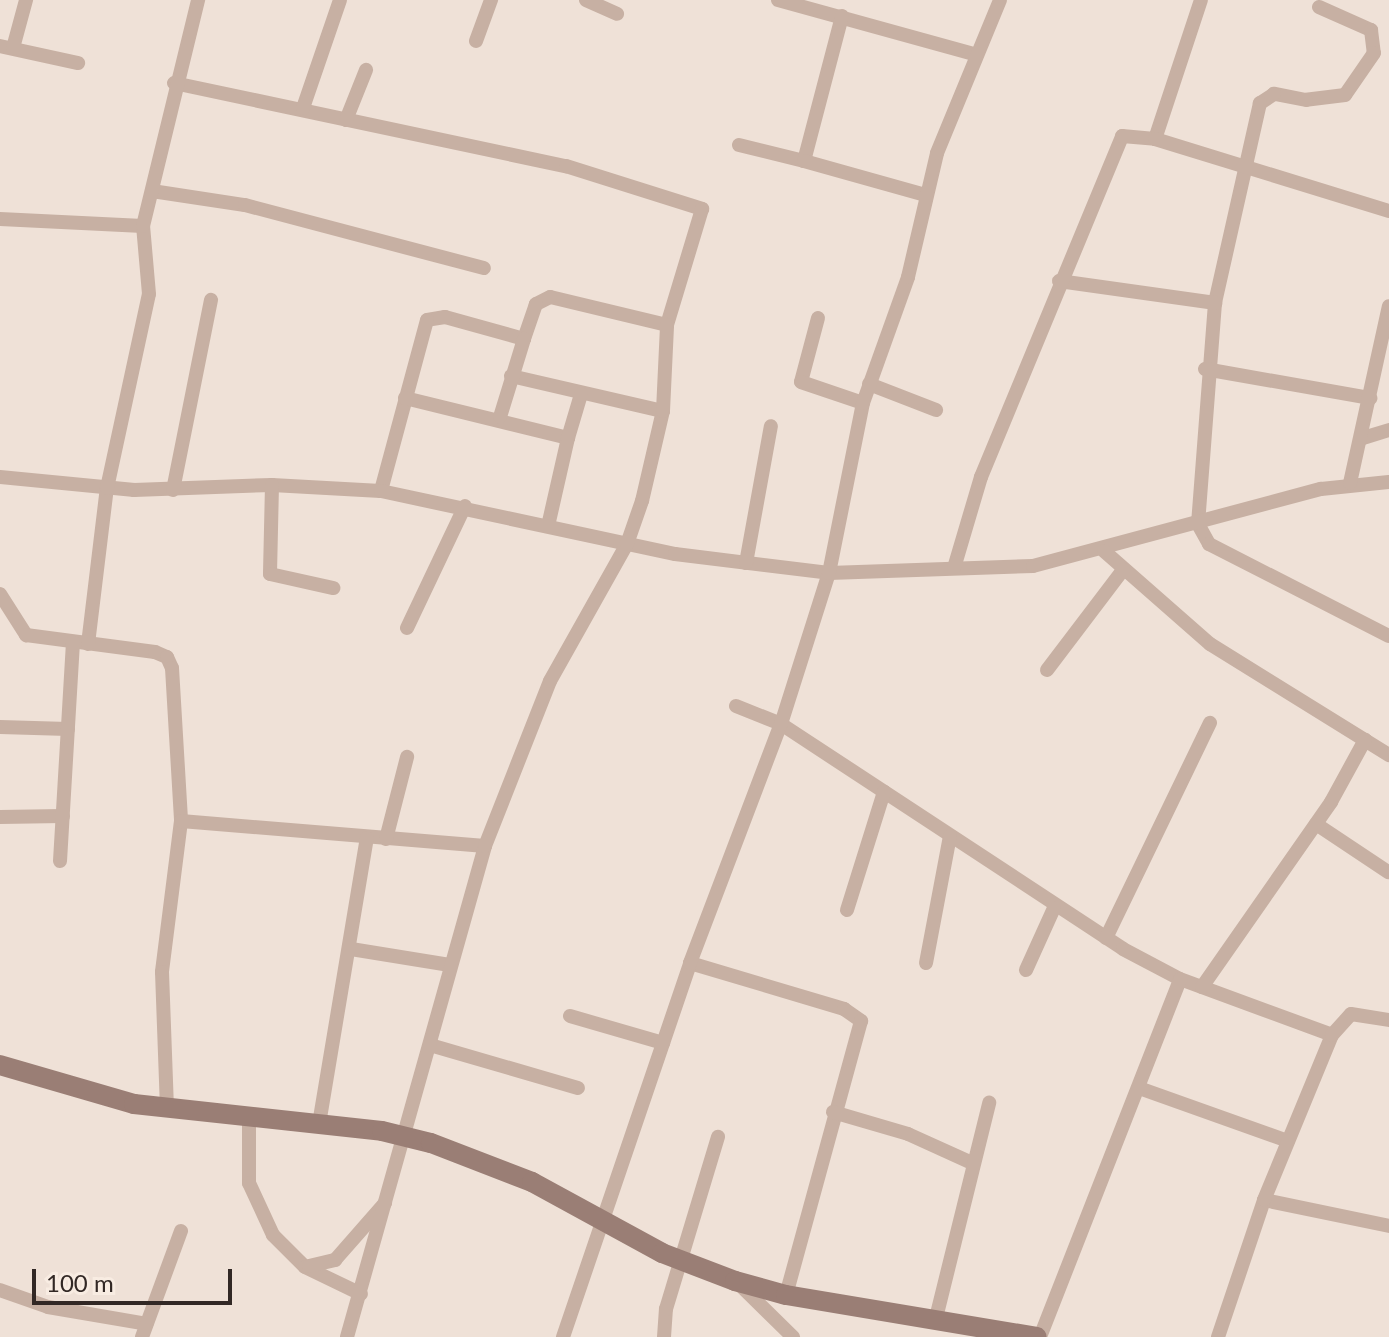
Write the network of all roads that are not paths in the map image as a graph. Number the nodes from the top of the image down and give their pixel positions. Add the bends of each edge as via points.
1 (26, 0) edge
2 (198, 0) edge
3 (340, 0) edge
4 (491, 0) edge
5 (586, 0) edge
6 (778, 0) edge
7 (1000, 0) edge
8 (1201, 0) edge
9 (1303, 0) edge
10 (1320, 3) edge
11 (617, 14) dead end
12 (842, 16) junction
13 (476, 41) dead end
14 (6, 47) edge
15 (974, 54) junction
16 (78, 63) dead end
17 (366, 70) dead end
18 (174, 83) junction
19 (303, 108) junction
20 (346, 120) junction
21 (1155, 139) junction
22 (739, 145) dead end
23 (804, 161) junction
24 (1245, 168) junction
25 (152, 191) junction
26 (926, 195) junction
27 (1389, 211) edge
28 (0, 219) edge
29 (143, 226) junction
30 (484, 268) dead end
31 (1059, 281) junction
32 (211, 300) dead end
33 (1215, 303) junction
34 (1389, 306) edge
35 (818, 318) dead end
36 (667, 325) junction
37 (524, 339) junction
38 (1205, 369) junction
39 (511, 376) junction
40 (869, 384) junction
41 (581, 394) junction
42 (405, 398) junction
43 (1370, 398) junction
44 (863, 403) junction
45 (936, 410) dead end
46 (663, 411) junction
47 (500, 417) junction
48 (771, 426) dead end
49 (1389, 430) edge
50 (568, 438) junction
51 (1363, 438) junction
52 (0, 477) edge
53 (1389, 482) edge
54 (1350, 483) junction
55 (272, 485) junction
56 (107, 488) junction
57 (173, 490) junction
58 (381, 491) junction
59 (465, 506) junction
60 (1198, 524) junction
61 (548, 526) junction
62 (627, 544) junction
63 (1104, 551) junction
64 (746, 563) junction
65 (954, 568) junction
66 (1123, 570) junction
67 (829, 573) junction
68 (333, 588) dead end
69 (0, 594) edge
70 (407, 628) dead end
71 (1389, 636) edge
72 (73, 642) junction
73 (88, 644) junction
74 (1047, 670) dead end
75 (736, 706) dead end
76 (1210, 723) dead end
77 (781, 724) junction
78 (0, 727) edge
79 (68, 729) junction
80 (1365, 740) junction
81 (1389, 755) edge
82 (407, 757) dead end
83 (884, 792) junction
84 (63, 816) junction
85 (0, 817) edge
86 (181, 821) junction
87 (1316, 824) junction
88 (950, 836) junction
89 (367, 838) junction
90 (386, 839) junction
91 (485, 846) junction
92 (60, 861) dead end
93 (1388, 872) edge
94 (1054, 908) junction
95 (847, 910) dead end
96 (1106, 938) junction
97 (351, 949) junction
98 (690, 963) junction
99 (926, 963) dead end
100 (450, 965) junction
101 (1026, 970) dead end
102 (1180, 979) junction
103 (1202, 987) junction
104 (570, 1016) dead end
105 (1389, 1020) edge
106 (1332, 1035) junction
107 (663, 1043) junction
108 (430, 1045) junction
109 (0, 1065) edge
110 (578, 1088) dead end
111 (1139, 1088) junction
112 (989, 1103) dead end
113 (167, 1110) junction
114 (833, 1112) junction
115 (249, 1118) junction
116 (319, 1124) junction
117 (406, 1137) junction
118 (718, 1137) dead end
119 (1288, 1141) junction
120 (972, 1163) junction
121 (388, 1199) junction
122 (1264, 1200) junction
123 (604, 1221) junction
124 (1389, 1226) edge
125 (181, 1231) dead end
126 (681, 1262) junction
127 (305, 1267) junction
128 (735, 1281) junction
129 (0, 1290) edge
130 (361, 1294) junction
131 (786, 1295) junction
132 (935, 1322) junction
133 (145, 1330) edge
134 (347, 1337) edge
135 (563, 1337) edge
136 (664, 1337) edge
137 (793, 1337) edge
138 (1039, 1337) edge
139 (1218, 1337) edge

1 - 14 street
2 - 18 street
3 - 19 street
4 - 13 street
5 - 11 street
6 - 12 street
7 - 15 street
8 - 21 street
9 - 10 street
10 - 24 street via 1371,30 1374,53 1345,95 1265,95
12 - 15 street
12 - 23 street
14 - 16 street
15 - 26 street
17 - 20 street
18 - 19 street
18 - 25 street
19 - 20 street
20 - 36 street via 566,166 699,204 699,231
21 - 24 street
21 - 31 street via 1122,136
22 - 23 street
23 - 26 street
24 - 27 street
24 - 33 street
25 - 29 street
25 - 30 street via 245,205
26 - 40 street via 908,277
28 - 29 street
29 - 56 street via 149,294
31 - 33 street
31 - 65 street via 981,477
32 - 57 street
33 - 38 street
34 - 43 street
35 - 44 street via 801,382
36 - 37 street via 541,298
36 - 46 street
37 - 39 street
37 - 42 street via 433,316 422,329
38 - 43 street
38 - 60 street
39 - 41 street
39 - 47 street
40 - 44 street
40 - 45 street
41 - 46 street
41 - 50 street
42 - 47 street
42 - 58 street
43 - 51 street
44 - 67 street
46 - 62 street
47 - 50 street
48 - 64 street
49 - 51 street
50 - 61 street
51 - 54 street
52 - 56 street
53 - 54 street
54 - 60 street
55 - 57 street
55 - 58 street
55 - 68 street via 270,574
56 - 57 street
56 - 73 street
58 - 59 street
59 - 61 street
59 - 70 street
60 - 63 street
60 - 71 street via 1209,544
61 - 62 street
62 - 64 street
62 - 91 street via 550,681
63 - 65 street via 1033,566
63 - 66 street
64 - 67 street
65 - 67 street
66 - 74 street
66 - 80 street via 1210,644
67 - 77 street
69 - 72 street via 26,635
72 - 73 street
72 - 79 street
73 - 86 street via 167,657
75 - 77 street
76 - 96 street
77 - 83 street
77 - 98 street
78 - 79 street
79 - 84 street
80 - 81 street
80 - 87 street
82 - 90 street
83 - 88 street
83 - 95 street
84 - 85 street
84 - 92 street
86 - 89 street
86 - 113 street via 162,972
87 - 93 street
87 - 103 street
88 - 94 street
88 - 99 street
89 - 90 street
89 - 97 street
90 - 91 street
91 - 100 street
94 - 96 street
94 - 101 street
96 - 102 street
97 - 100 street
97 - 116 street
98 - 107 street
98 - 114 street via 844,1009 861,1021
100 - 108 street
102 - 103 street
102 - 111 street
103 - 106 street
104 - 107 street
105 - 106 street via 1351,1014
106 - 119 street
107 - 123 street
108 - 110 street
108 - 117 street
109 - 113 main road
111 - 119 street
111 - 138 street
112 - 120 street
113 - 115 main road
114 - 120 street via 908,1134
114 - 131 street
115 - 116 main road
115 - 127 street via 249,1183 273,1235
116 - 117 main road
117 - 121 street
117 - 123 main road via 481,1161
118 - 126 street
119 - 122 street
120 - 132 street
121 - 127 street via 335,1260
121 - 130 street
122 - 124 street
122 - 139 street
123 - 126 main road
123 - 135 street
125 - 133 street
126 - 128 main road
126 - 136 street
127 - 130 street
128 - 131 main road
128 - 137 street
129 - 133 street via 41,1306
130 - 134 street
131 - 132 main road
132 - 138 main road

